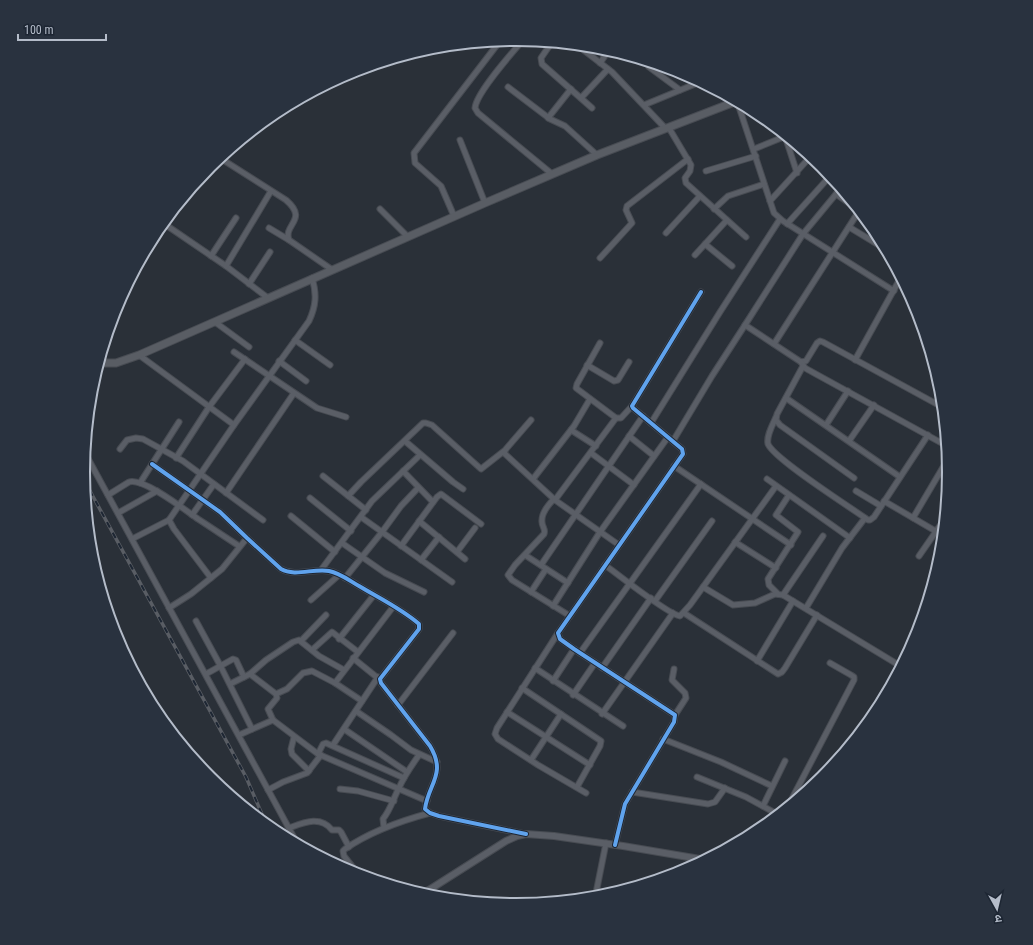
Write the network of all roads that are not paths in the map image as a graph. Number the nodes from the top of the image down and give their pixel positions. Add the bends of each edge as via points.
1 (518, 46) edge
2 (496, 47) edge
3 (548, 47) edge
4 (585, 52) edge
5 (606, 55) edge
6 (600, 63) junction
7 (648, 67) dead end
8 (608, 69) junction
9 (694, 85) edge
10 (508, 87) dead end
11 (571, 89) junction
12 (680, 90) junction
13 (581, 98) junction
14 (731, 103) edge
15 (644, 105) junction
16 (592, 108) dead end
17 (740, 110) edge
18 (548, 118) junction
19 (667, 128) junction
20 (781, 138) edge
21 (460, 140) dead end
22 (788, 144) edge
23 (754, 149) junction
24 (597, 155) junction
25 (756, 156) junction
26 (688, 159) junction
27 (225, 161) edge
28 (807, 161) edge
29 (706, 172) dead end
30 (797, 173) junction
31 (552, 174) junction
32 (827, 180) edge
33 (764, 184) junction
34 (271, 191) junction
35 (836, 194) joint
36 (700, 196) junction
37 (844, 200) edge
38 (770, 201) junction
39 (485, 203) junction
40 (380, 209) dead end
41 (714, 209) junction
42 (857, 215) edge
43 (454, 216) junction
44 (236, 218) dead end
45 (780, 219) junction
46 (727, 220) junction
47 (787, 224) junction
48 (849, 226) junction
49 (168, 227) edge
50 (269, 228) dead end
51 (666, 233) dead end
52 (803, 234) junction
53 (408, 237) junction
54 (746, 238) dead end
55 (290, 240) junction
56 (875, 243) edge
57 (705, 244) junction
58 (270, 252) dead end
59 (832, 253) junction
60 (695, 254) dead end
61 (211, 256) junction
62 (600, 258) dead end
63 (226, 266) junction
64 (732, 266) dead end
65 (331, 269) junction
66 (312, 278) junction
67 (898, 282) edge
68 (249, 284) junction
69 (894, 290) junction
70 (702, 292) dead end
71 (268, 298) junction
72 (215, 322) junction
73 (746, 326) junction
74 (295, 340) junction
75 (600, 343) dead end
76 (774, 344) junction
77 (249, 347) dead end
78 (234, 352) dead end
79 (138, 355) junction
80 (245, 359) junction
81 (855, 360) junction
82 (279, 361) junction
83 (629, 362) dead end
84 (105, 363) edge
85 (330, 364) dead end
86 (802, 364) junction
87 (587, 365) junction
88 (269, 376) junction
89 (306, 381) dead end
90 (848, 391) junction
91 (294, 393) junction
92 (786, 398) junction
93 (590, 400) junction
94 (937, 404) edge
95 (874, 405) junction
96 (632, 406) junction
97 (209, 407) junction
98 (643, 416) junction
99 (346, 417) dead end
100 (616, 418) junction
101 (776, 418) junction
102 (531, 420) dead end
103 (179, 422) dead end
104 (651, 423) junction
105 (234, 425) junction
106 (826, 425) junction
107 (571, 430) junction
108 (928, 435) junction
109 (629, 436) junction
110 (668, 437) junction
111 (405, 441) junction
112 (673, 441) junction
113 (849, 441) junction
114 (942, 443) edge
115 (596, 446) junction
116 (120, 449) dead end
117 (161, 449) junction
118 (504, 451) junction
119 (591, 453) junction
120 (420, 455) junction
121 (654, 456) junction
122 (176, 458) junction
123 (90, 463) edge
124 (152, 464) junction
125 (608, 466) junction
126 (674, 466) junction
127 (943, 467) edge
128 (403, 471) junction
129 (200, 474) junction
130 (323, 476) dead end
131 (900, 477) junction
132 (854, 478) dead end
133 (533, 479) junction
134 (767, 479) dead end
135 (140, 483) junction
136 (214, 484) junction
137 (701, 484) junction
138 (634, 485) junction
139 (776, 486) junction
140 (418, 488) junction
141 (463, 489) dead end
142 (157, 491) junction
143 (189, 491) junction
144 (856, 491) dead end
145 (226, 493) junction
146 (108, 495) junction
147 (789, 495) junction
148 (348, 496) junction
149 (310, 498) dead end
150 (554, 499) junction
151 (202, 500) junction
152 (884, 501) junction
153 (433, 502) junction
154 (179, 505) junction
155 (881, 506) junction
156 (366, 510) junction
157 (118, 513) junction
158 (575, 514) junction
159 (192, 515) junction
160 (291, 516) dead end
161 (361, 517) junction
162 (865, 518) junction
163 (913, 518) junction
164 (752, 519) junction
165 (170, 520) junction
166 (263, 520) dead end
167 (419, 521) junction
168 (712, 521) dead end
169 (481, 524) dead end
170 (939, 527) edge
171 (475, 528) dead end
172 (351, 531) junction
173 (382, 532) junction
174 (600, 532) junction
175 (936, 532) junction
176 (823, 536) dead end
177 (439, 537) junction
178 (246, 538) junction
179 (850, 538) junction
180 (132, 540) junction
181 (735, 542) junction
182 (342, 543) junction
183 (619, 545) junction
184 (791, 545) junction
185 (239, 546) junction
186 (401, 546) junction
187 (335, 552) junction
188 (457, 552) junction
189 (525, 555) junction
190 (919, 556) dead end
191 (362, 557) junction
192 (465, 559) dead end
193 (421, 560) junction
194 (541, 565) junction
195 (605, 565) junction
196 (776, 568) junction
197 (546, 569) junction
198 (321, 570) junction
199 (338, 575) junction
200 (211, 578) junction
201 (345, 578) junction
202 (452, 582) dead end
203 (568, 583) junction
204 (630, 583) junction
205 (703, 587) junction
206 (424, 592) dead end
207 (532, 592) junction
208 (781, 594) junction
209 (374, 595) junction
210 (311, 600) dead end
211 (653, 600) junction
212 (793, 601) junction
213 (554, 606) junction
214 (393, 607) junction
215 (169, 608) junction
216 (806, 608) junction
217 (673, 613) junction
218 (684, 613) junction
219 (326, 615) dead end
220 (817, 615) junction
221 (570, 616) junction
222 (196, 621) dead end
223 (453, 633) dead end
224 (558, 633) junction
225 (339, 639) junction
226 (301, 641) junction
227 (574, 649) junction
228 (312, 650) junction
229 (358, 652) junction
230 (580, 653) junction
231 (353, 658) junction
232 (757, 661) junction
233 (595, 663) junction
234 (830, 663) dead end
235 (897, 664) edge
236 (220, 665) junction
237 (535, 668) junction
238 (602, 668) junction
239 (674, 669) dead end
240 (344, 670) junction
241 (206, 674) junction
242 (247, 675) junction
243 (379, 678) junction
244 (553, 681) junction
245 (624, 682) junction
246 (335, 683) junction
247 (230, 684) junction
248 (522, 688) junction
249 (276, 694) junction
250 (573, 695) junction
251 (362, 701) junction
252 (398, 705) junction
253 (356, 711) junction
254 (507, 712) junction
255 (561, 714) junction
256 (602, 714) junction
257 (675, 715) junction
258 (273, 720) junction
259 (623, 726) dead end
260 (252, 729) junction
261 (344, 729) junction
262 (239, 735) junction
263 (294, 737) junction
264 (546, 737) junction
265 (663, 739) junction
266 (333, 746) junction
267 (319, 754) junction
268 (419, 755) junction
269 (531, 760) junction
270 (785, 761) dead end
271 (436, 762) junction
272 (590, 765) junction
273 (309, 771) junction
274 (408, 772) junction
275 (697, 777) dead end
276 (404, 778) junction
277 (772, 786) junction
278 (577, 787) junction
279 (398, 788) junction
280 (725, 788) junction
281 (340, 789) dead end
282 (268, 790) junction
283 (632, 792) junction
284 (586, 793) dead end
285 (792, 798) edge
286 (394, 801) junction
287 (427, 801) junction
288 (763, 806) junction
289 (774, 812) edge
290 (430, 813) junction
291 (289, 828) junction
292 (384, 828) junction
293 (526, 834) junction
294 (293, 835) edge
295 (606, 844) junction
296 (615, 844) junction
297 (349, 847) junction
298 (698, 859) edge
299 (352, 866) edge
300 (429, 890) edge
301 (596, 892) edge

1 - 31 street via 488,83 475,108
2 - 43 street via 414,153 415,163 441,186
3 - 11 street via 541,58 542,64
4 - 6 street
5 - 6 street
6 - 8 street
7 - 12 street
8 - 13 street
8 - 15 street
9 - 12 street
10 - 18 street
11 - 13 street
11 - 18 street
12 - 15 street
13 - 16 street
14 - 19 main road
15 - 19 street
17 - 23 street
18 - 24 street via 565,126
19 - 24 main road
19 - 26 street
20 - 23 street
21 - 39 street
22 - 30 street
23 - 25 street
24 - 31 main road
25 - 29 street
25 - 33 street
26 - 36 street via 691,168 685,180
26 - 62 street via 627,206 626,210 632,223
27 - 34 street
28 - 30 street
30 - 38 street
31 - 39 main road
32 - 47 street
33 - 38 street
33 - 41 street via 728,196
34 - 55 street via 286,200 295,210 296,217 288,234
34 - 63 street
35 - 37 street
35 - 52 street
36 - 41 street
36 - 51 street
38 - 45 street via 774,213
39 - 43 main road
40 - 53 street
41 - 46 street
42 - 48 street
43 - 53 main road
44 - 61 street
45 - 47 street
45 - 104 street
46 - 54 street
46 - 57 street
47 - 52 street
48 - 56 street
48 - 59 street
49 - 61 street
50 - 55 street
52 - 59 street
52 - 73 street
53 - 65 main road
55 - 65 street
57 - 60 street
57 - 64 street
58 - 68 street
59 - 69 street
59 - 76 street
61 - 63 street
63 - 68 street
65 - 66 main road
66 - 71 main road
66 - 74 street via 316,291 315,306 309,321
67 - 69 street
68 - 71 street
69 - 81 street
70 - 96 street
71 - 72 main road
72 - 77 street
72 - 79 main road
73 - 76 street
73 - 112 street
74 - 82 street
74 - 85 street
75 - 87 street
76 - 86 street
78 - 80 street
79 - 84 main road via 116,363
79 - 97 street
80 - 88 street
80 - 97 street
81 - 86 street via 820,341
81 - 94 street
82 - 88 street
82 - 89 street
83 - 87 street via 616,381
86 - 90 street
86 - 92 street
87 - 93 street via 575,386
88 - 91 street
88 - 105 street
90 - 95 street
90 - 106 street
91 - 99 street via 317,408
91 - 145 street
92 - 101 street
92 - 106 street
93 - 100 street
93 - 107 street
95 - 108 street
95 - 113 street
96 - 98 street
96 - 100 street via 621,418
97 - 105 street
97 - 122 street
98 - 104 street
98 - 109 street
100 - 115 street
101 - 132 street via 780,425
101 - 162 street via 768,440 773,451
102 - 118 street
103 - 117 street
104 - 110 street
105 - 129 street
106 - 113 street
107 - 115 street
107 - 133 street
108 - 114 street
108 - 131 street
109 - 121 street
109 - 125 street
110 - 112 street
110 - 121 street
111 - 118 street via 423,424 429,423 481,469
111 - 120 street
111 - 148 street
112 - 126 street via 683,451
113 - 131 street
115 - 119 street
116 - 117 street via 127,440 140,438
117 - 122 street
117 - 124 street
118 - 133 street
119 - 125 street
119 - 150 street
120 - 128 street
120 - 141 street
121 - 138 street
122 - 129 street
123 - 146 street
124 - 135 street
124 - 143 street
125 - 138 street
125 - 158 street
126 - 137 street
126 - 183 street
127 - 163 street
128 - 140 street
128 - 156 street
129 - 136 street
129 - 143 street
130 - 148 street
131 - 152 street
133 - 150 street
134 - 139 street
135 - 142 street
135 - 146 street via 132,480
136 - 145 street
136 - 151 street
137 - 164 street
137 - 204 street
138 - 174 street
139 - 147 street
139 - 164 street
140 - 153 street
140 - 173 street
142 - 154 street
142 - 157 street
143 - 151 street
143 - 154 street
144 - 155 street
145 - 166 street
146 - 157 street
147 - 179 street
147 - 184 street via 776,515 798,532
148 - 156 street
149 - 172 street
150 - 158 street
150 - 189 street via 542,518 544,534
151 - 159 street
151 - 178 street via 220,512
152 - 155 street
152 - 163 street
153 - 167 street
153 - 169 street via 439,495 444,495
154 - 159 street
154 - 165 street
155 - 162 street via 872,519
156 - 161 street
157 - 180 street
158 - 174 street
158 - 194 street
159 - 185 street
160 - 187 street
161 - 172 street
161 - 173 street
162 - 179 street
163 - 175 street
164 - 181 street
164 - 184 street
165 - 180 street
165 - 200 street
167 - 177 street
167 - 186 street
168 - 211 street
170 - 175 street
171 - 188 street
172 - 182 street
173 - 186 street
173 - 191 street
174 - 183 street
174 - 203 street
175 - 190 street
176 - 208 street
177 - 188 street
177 - 193 street
178 - 185 street
178 - 198 street via 284,570
179 - 216 street
180 - 215 street
181 - 196 street
181 - 205 street
182 - 187 street
182 - 191 street
183 - 195 street
184 - 196 street
185 - 200 street via 222,569
186 - 193 street
187 - 198 street
188 - 192 street
189 - 194 street
189 - 207 street via 508,575
191 - 201 street
191 - 206 street via 393,577
193 - 202 street
194 - 197 street
195 - 204 street
195 - 221 street
196 - 208 street via 768,582
197 - 203 street
197 - 207 street
198 - 199 street
199 - 201 street
199 - 210 street
200 - 215 street
201 - 209 street
203 - 213 street
204 - 211 street
204 - 230 street
205 - 208 street via 733,605 755,603
205 - 218 street
207 - 213 street
208 - 212 street
209 - 214 street
209 - 225 street
211 - 217 street
211 - 238 street
212 - 216 street
212 - 232 street
213 - 221 street
214 - 229 street
214 - 243 street via 417,622 419,629
215 - 241 street
216 - 220 street
217 - 218 street via 680,616
217 - 245 street
218 - 232 street
219 - 226 street
220 - 232 street via 780,674
220 - 235 street
221 - 224 street
222 - 236 street
223 - 252 street
224 - 227 street via 560,639
224 - 237 street
225 - 228 street via 332,632
225 - 229 street
226 - 228 street
226 - 242 street via 294,642
227 - 230 street
227 - 244 street
228 - 240 street via 327,662
229 - 231 street
230 - 233 street
231 - 240 street
231 - 243 street
233 - 238 street
233 - 250 street
234 - 285 street via 854,677 854,680
236 - 241 street
236 - 242 street via 229,660 236,660
236 - 247 street
237 - 244 street
237 - 248 street
238 - 245 street
239 - 257 street via 672,680 685,692 686,698
240 - 246 street
241 - 262 street
242 - 247 street
242 - 249 street
243 - 251 street
243 - 252 street
244 - 250 street
245 - 256 street
245 - 257 street
246 - 249 street via 315,672 309,672
246 - 251 street
247 - 260 street
248 - 254 street
248 - 255 street
249 - 258 street via 277,698 268,709
250 - 256 street
251 - 253 street
252 - 271 street via 430,746
253 - 261 street
253 - 268 street
254 - 264 street
254 - 269 street via 494,734
255 - 264 street
255 - 272 street via 601,741
256 - 259 street
257 - 265 street via 674,722
258 - 260 street
258 - 263 street
260 - 262 street
261 - 266 street
261 - 274 street
262 - 282 street
263 - 267 street
263 - 273 street via 292,754
264 - 269 street
264 - 272 street
265 - 277 street
265 - 283 street
266 - 267 street via 323,744
266 - 276 street
267 - 273 street
267 - 279 street
268 - 271 street
268 - 274 street
269 - 278 street
270 - 277 street
271 - 287 street via 436,779
272 - 278 street
273 - 282 street
274 - 276 street
275 - 280 street
276 - 279 street
277 - 288 street
278 - 284 street
279 - 286 street
279 - 287 street
280 - 283 street via 715,802 708,804
280 - 288 street
281 - 286 street
282 - 291 street
283 - 296 street via 625,804
286 - 292 street via 383,819
287 - 290 street via 425,809
288 - 289 street
290 - 292 street
290 - 293 street
291 - 294 street
291 - 297 street via 310,821 325,823 332,830 341,832
292 - 297 street
293 - 295 street
293 - 300 street via 506,841
295 - 296 street
295 - 301 street
296 - 298 street
297 - 299 street via 343,854

